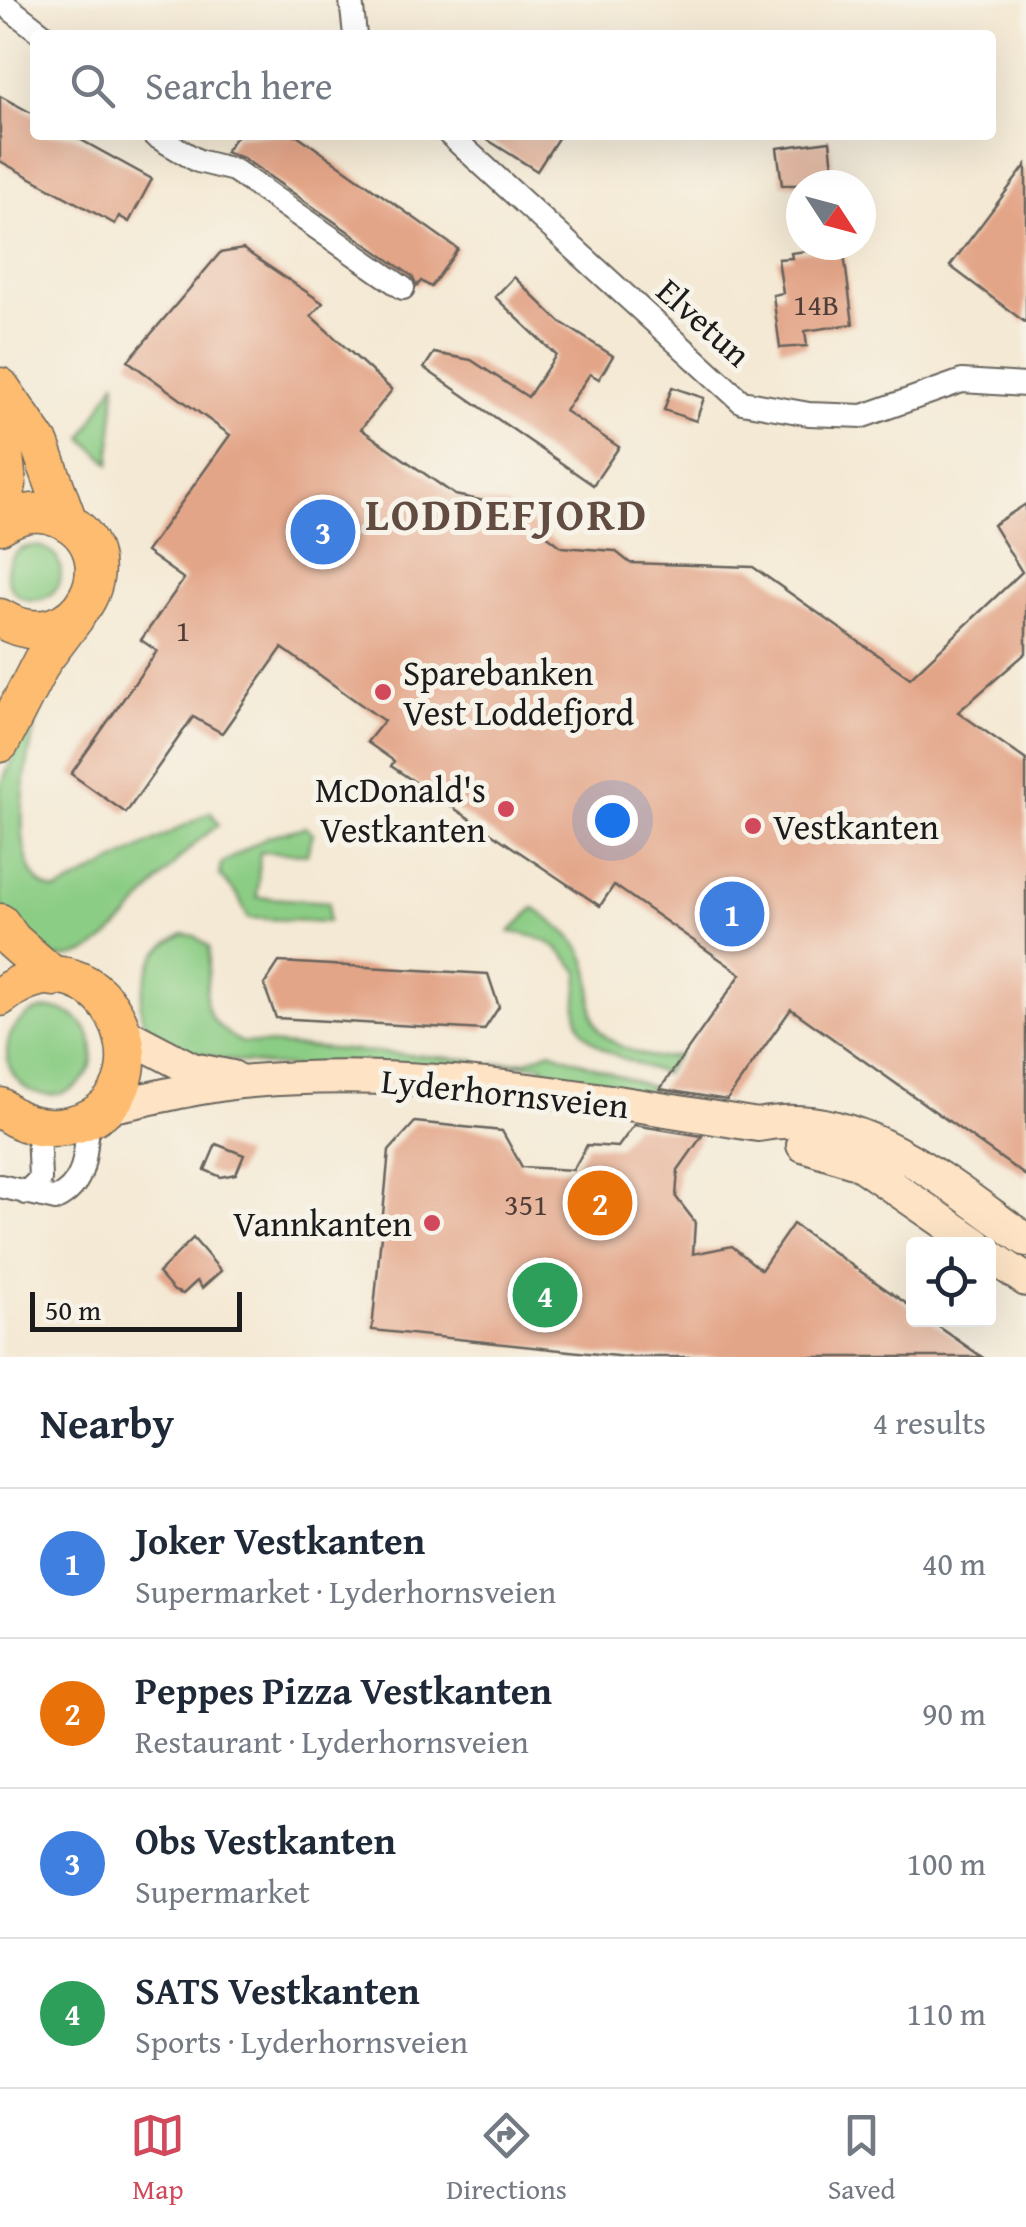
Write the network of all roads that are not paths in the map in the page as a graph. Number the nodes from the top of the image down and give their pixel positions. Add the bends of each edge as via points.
1 (351, 0) edge
2 (0, 1) edge
3 (38, 30) edge
4 (354, 30) edge
5 (162, 140) edge
6 (455, 140) edge
7 (403, 288) dead end
8 (1026, 385) edge
9 (0, 387) edge
10 (0, 415) edge
11 (0, 522) edge
12 (68, 522) junction
13 (75, 616) junction
14 (0, 618) edge
15 (0, 743) edge
16 (0, 923) edge
17 (54, 976) junction
18 (0, 997) edge
19 (125, 1034) junction
20 (251, 1081) junction
21 (95, 1113) junction
22 (11, 1114) edge
23 (758, 1125) junction
24 (0, 1186) edge
25 (26, 1193) junction
26 (966, 1237) edge
27 (1026, 1240) edge
28 (996, 1259) edge
29 (1026, 1280) edge

1 - 4 street
2 - 3 street
5 - 7 street via 234,170
6 - 8 street, Elvetun via 742,402 863,416 962,381
9 - 12 main road via 40,445
10 - 11 main road via 6,484
11 - 12 main road via 30,512
12 - 13 main road via 94,559 92,590
13 - 14 main road via 45,630
13 - 15 main road via 42,661
16 - 17 main road
17 - 18 main road via 19,984
17 - 19 main road via 99,993
19 - 20 main road, Lyderhornsveien via 192,1069
19 - 21 main road via 124,1074
20 - 21 main road, Lyderhornsveien
20 - 23 main road, Lyderhornsveien via 408,1079 515,1088
21 - 22 main road via 56,1128
21 - 25 street via 83,1174 72,1191 56,1199
22 - 25 street via 40,1179
23 - 26 main road, Lyderhornsveien via 776,1138 857,1162
23 - 27 main road, Lyderhornsveien via 816,1125 867,1140 924,1167
24 - 25 street
28 - 29 main road

